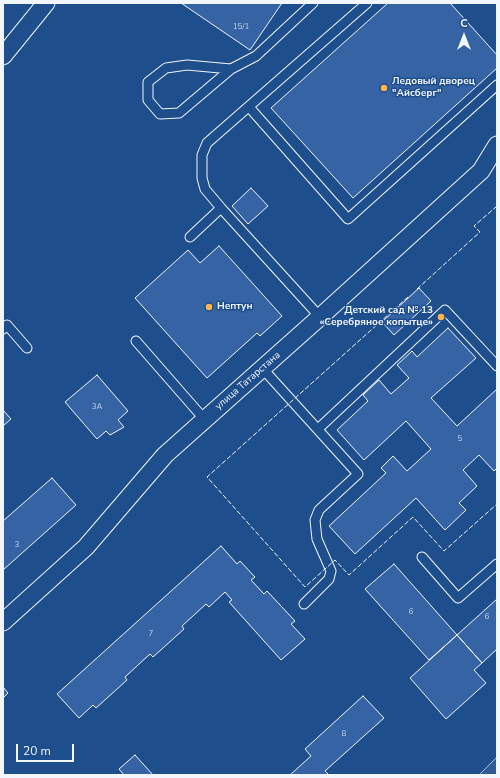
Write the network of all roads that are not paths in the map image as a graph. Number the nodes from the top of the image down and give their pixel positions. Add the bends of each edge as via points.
1 (46, 3) edge
2 (313, 3) edge
3 (367, 3) edge
4 (3, 56) edge
5 (231, 68) junction
6 (497, 85) edge
7 (249, 107) junction
8 (497, 145) edge
9 (221, 208) junction
10 (190, 237) dead end
11 (320, 318) junction
12 (3, 329) edge
13 (136, 341) dead end
14 (27, 348) dead end
15 (497, 366) edge
16 (263, 369) junction
17 (205, 420) junction
18 (318, 429) junction
19 (422, 557) dead end
20 (497, 564) edge
21 (304, 604) dead end
22 (3, 622) edge

1 - 4 street
2 - 5 lane via 256,56
3 - 7 lane
5 - 5 lane via 187,65 166,68 148,82 148,100 160,114 179,113
6 - 7 lane via 348,219
7 - 9 lane via 207,143 202,155 203,184
8 - 11 street, улица Татарстана via 481,170
9 - 10 lane
9 - 11 lane
11 - 16 street, улица Татарстана
12 - 14 lane via 7,325
13 - 17 lane
15 - 18 lane via 445,310
16 - 17 street, улица Татарстана
16 - 18 lane
17 - 22 street, улица Татарстана via 165,455 86,547
18 - 21 lane via 358,474 319,510 315,520 317,539 331,571 329,579
19 - 20 lane via 458,598

